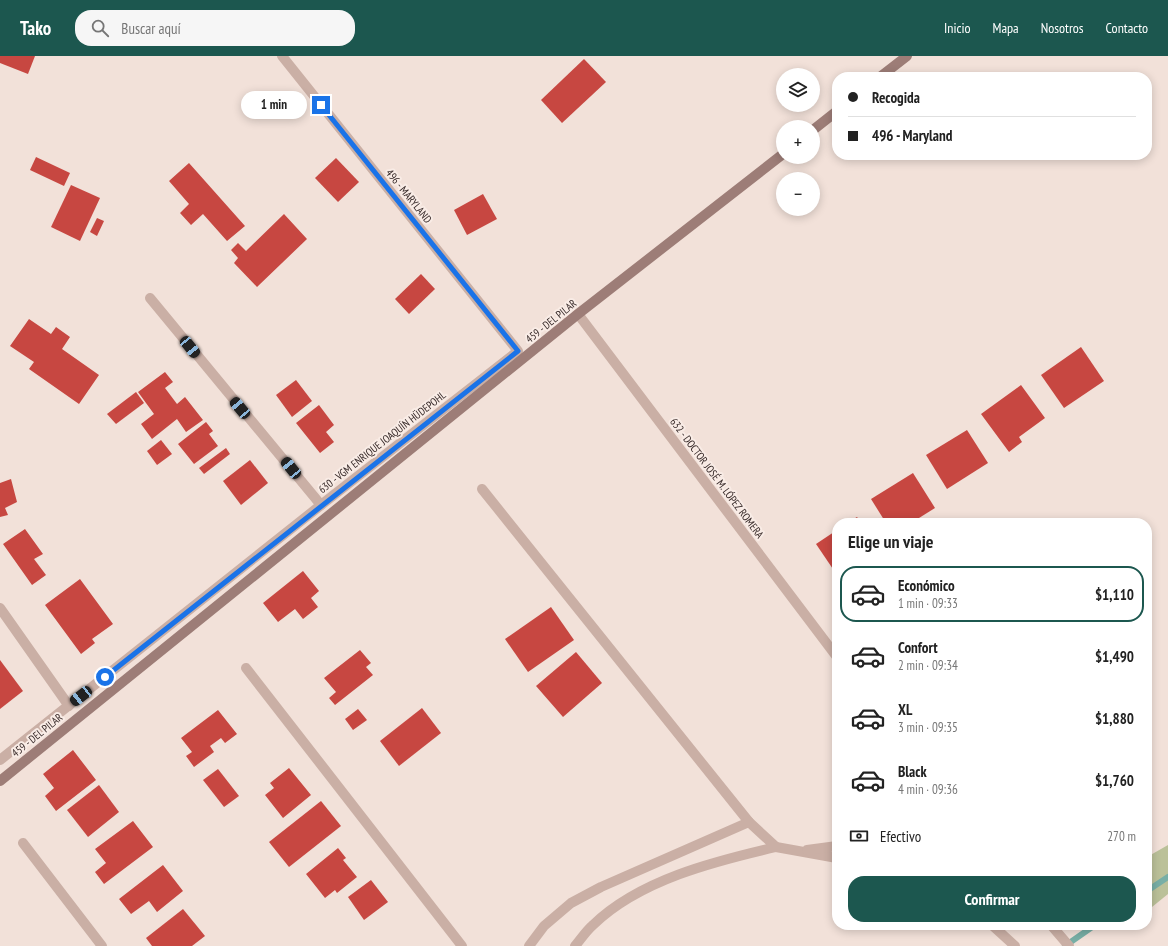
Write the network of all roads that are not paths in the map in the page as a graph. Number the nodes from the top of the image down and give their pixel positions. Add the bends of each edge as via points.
1 (282, 56) edge
2 (907, 56) edge
3 (886, 72) edge
4 (832, 115) edge
5 (820, 124) edge
6 (776, 159) edge
7 (150, 298) dead end
8 (578, 314) junction
9 (518, 351) joint
10 (482, 489) dead end
11 (321, 505) junction
12 (0, 608) edge
13 (832, 650) edge
14 (246, 668) dead end
15 (68, 706) junction
16 (0, 760) edge
17 (0, 781) edge
18 (749, 822) junction
19 (23, 843) dead end
20 (776, 847) junction
21 (832, 847) edge
22 (797, 852) junction
23 (832, 857) edge
24 (997, 930) edge
25 (1056, 930) edge
26 (102, 946) edge
27 (462, 946) edge
28 (529, 946) edge
29 (575, 946) edge
30 (1015, 946) edge
31 (1069, 946) edge

1 - 9 street, 496 - MARYLAND
2 - 3 street
4 - 5 street
6 - 8 street, 459 - DEL PILAR
7 - 11 street, 630 - VGM ENRIQUE JOAQUÍN HÜDEPOHL
8 - 13 street, 632 - DOCTOR JOSÉ M. LÓPEZ ROMERA
8 - 17 street, 459 - DEL PILAR
9 - 11 street, 630 - VGM ENRIQUE JOAQUÍN HÜDEPOHL
10 - 18 street
11 - 15 street
12 - 15 street
14 - 27 street
15 - 16 street
18 - 20 street
18 - 28 street via 601,887 571,903 544,926
19 - 26 street
20 - 22 street
20 - 29 street via 725,859 678,875 630,897 593,925
21 - 22 street
22 - 23 street
24 - 30 street
25 - 31 street

